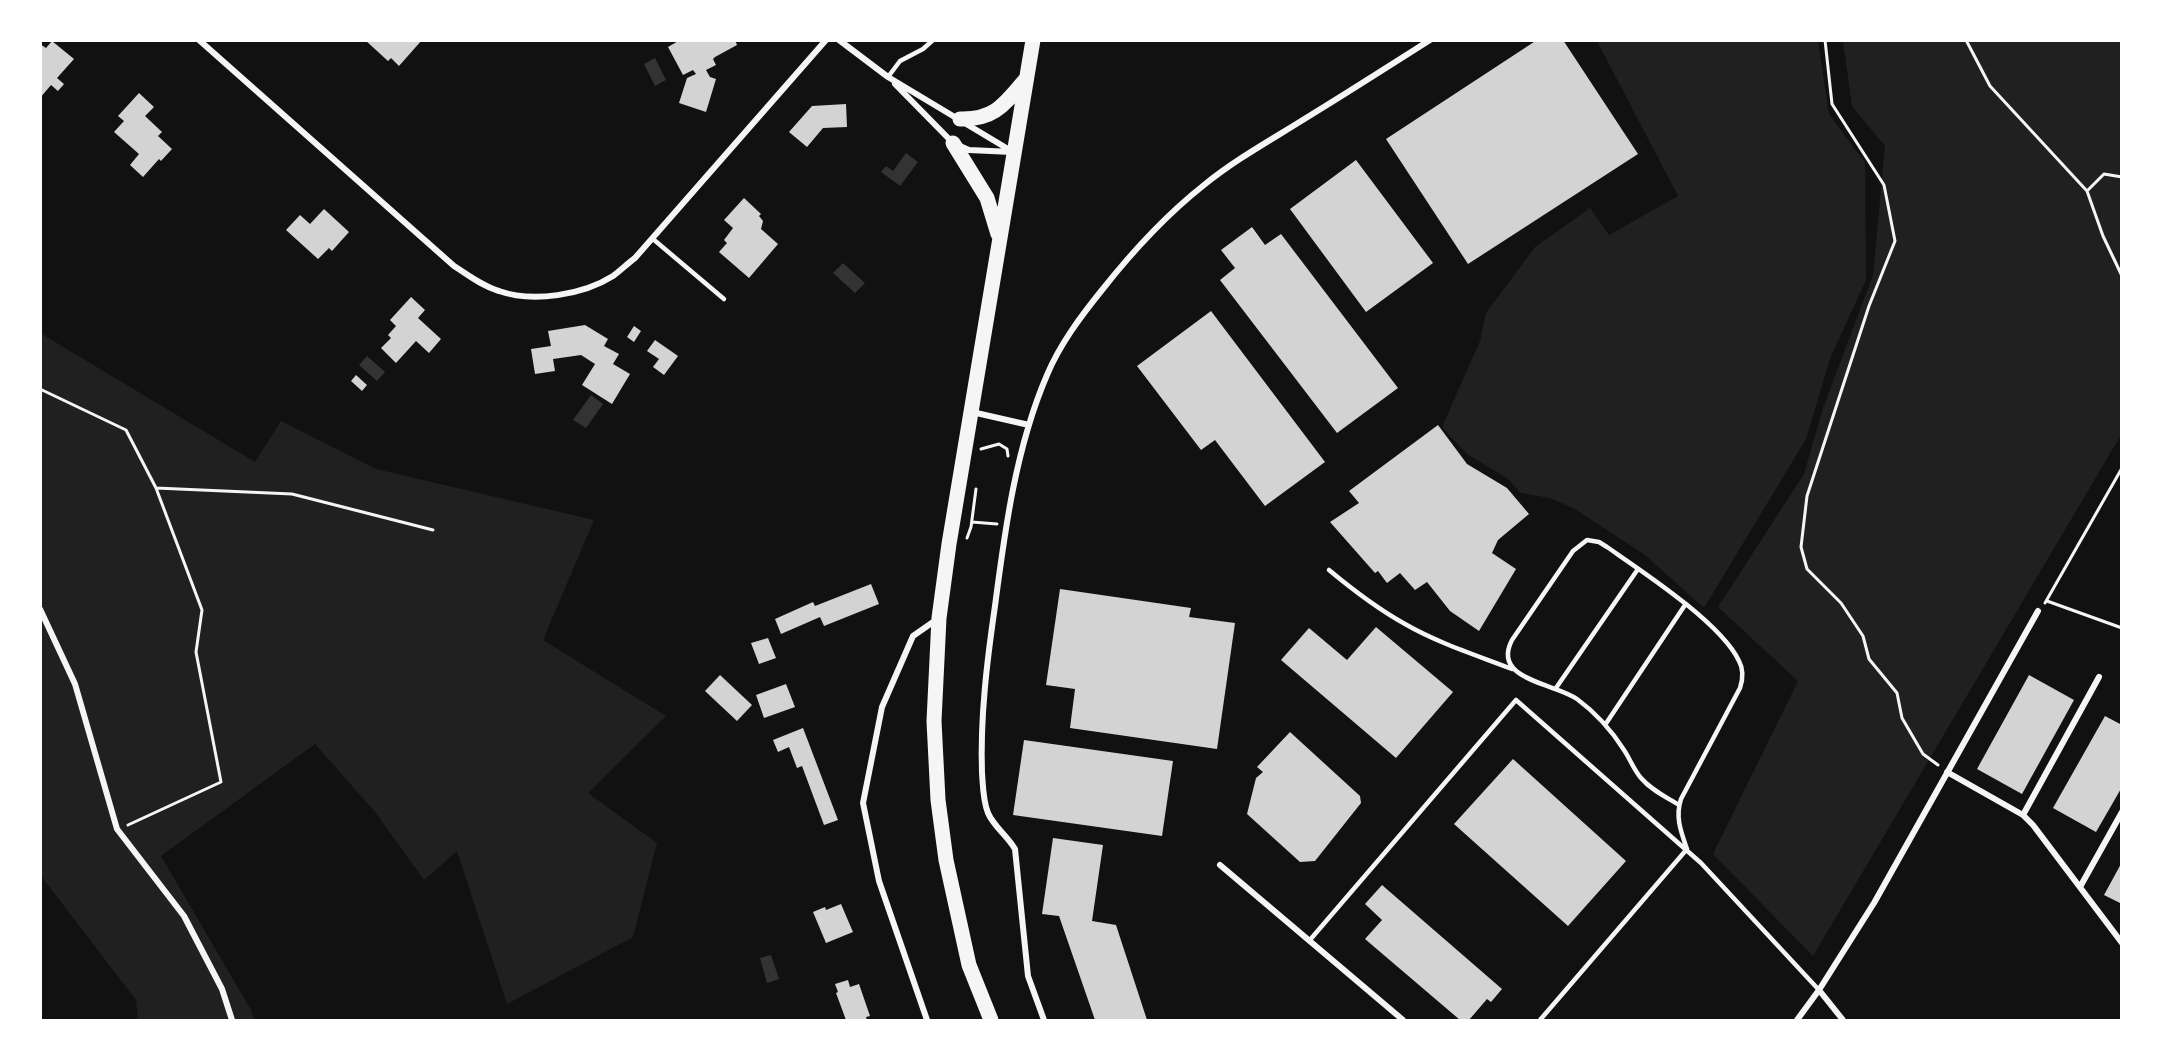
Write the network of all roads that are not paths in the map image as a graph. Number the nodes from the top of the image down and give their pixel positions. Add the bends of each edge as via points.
1 (199, 40) edge
2 (826, 40) edge
3 (838, 40) edge
4 (933, 40) edge
5 (1033, 40) edge
6 (1430, 40) edge
7 (888, 77) junction
8 (1026, 78) junction
9 (960, 119) junction
10 (953, 143) junction
11 (1014, 153) junction
12 (653, 239) junction
13 (1000, 240) junction
14 (724, 299) dead end
15 (971, 412) junction
16 (1029, 425) junction
17 (1638, 569) junction
18 (1329, 570) dead end
19 (1685, 605) junction
20 (40, 609) edge
21 (2038, 612) road end
22 (939, 618) junction
23 (1513, 669) junction
24 (2099, 677) dead end
25 (1556, 688) junction
26 (1605, 725) junction
27 (1947, 772) junction
28 (1679, 805) junction
29 (2121, 812) edge
30 (2023, 815) junction
31 (1687, 849) junction
32 (1220, 865) dead end
33 (2080, 887) junction
34 (1309, 941) junction
35 (2121, 943) edge
36 (1819, 990) junction
37 (232, 1020) edge
38 (927, 1020) edge
39 (991, 1020) edge
40 (1044, 1020) edge
41 (1403, 1020) edge
42 (1539, 1020) edge
43 (1797, 1020) edge
44 (1843, 1020) edge

1 - 12 street via 454,266 493,289 533,296 585,289 613,276
2 - 12 street
3 - 7 street
4 - 7 lane via 900,61
5 - 8 main road
6 - 16 street via 1259,146 1174,212 1122,264 1069,335 1048,372
7 - 9 street
7 - 10 street
8 - 9 main road via 996,111 984,117
8 - 11 main road
9 - 11 street
10 - 11 street via 969,150
10 - 13 main road via 987,198
11 - 13 main road
12 - 14 lane
13 - 15 main road
15 - 16 street
15 - 22 main road
16 - 40 street via 1005,536 981,746 986,810 1015,849 1028,976
17 - 19 lane
17 - 23 lane via 1599,542 1587,540 1578,545 1512,640 1508,653
17 - 25 lane
18 - 23 lane via 1404,624
19 - 26 lane
19 - 28 lane via 1729,644 1743,675 1740,688
20 - 37 street via 75,684 117,830 184,916 222,989
21 - 27 street
22 - 38 street via 913,636 882,707 863,803 879,881
22 - 39 main road via 934,721 938,800 946,860 969,966
23 - 25 lane via 1519,675
24 - 30 street
25 - 26 lane via 1575,697
26 - 28 lane via 1641,777
27 - 30 street
27 - 36 street via 1874,903
28 - 31 lane via 1678,822
29 - 33 street
30 - 33 street
31 - 34 lane via 1516,700
31 - 36 lane
31 - 42 lane
32 - 34 street
33 - 35 street
34 - 41 street
36 - 43 street
36 - 44 street

